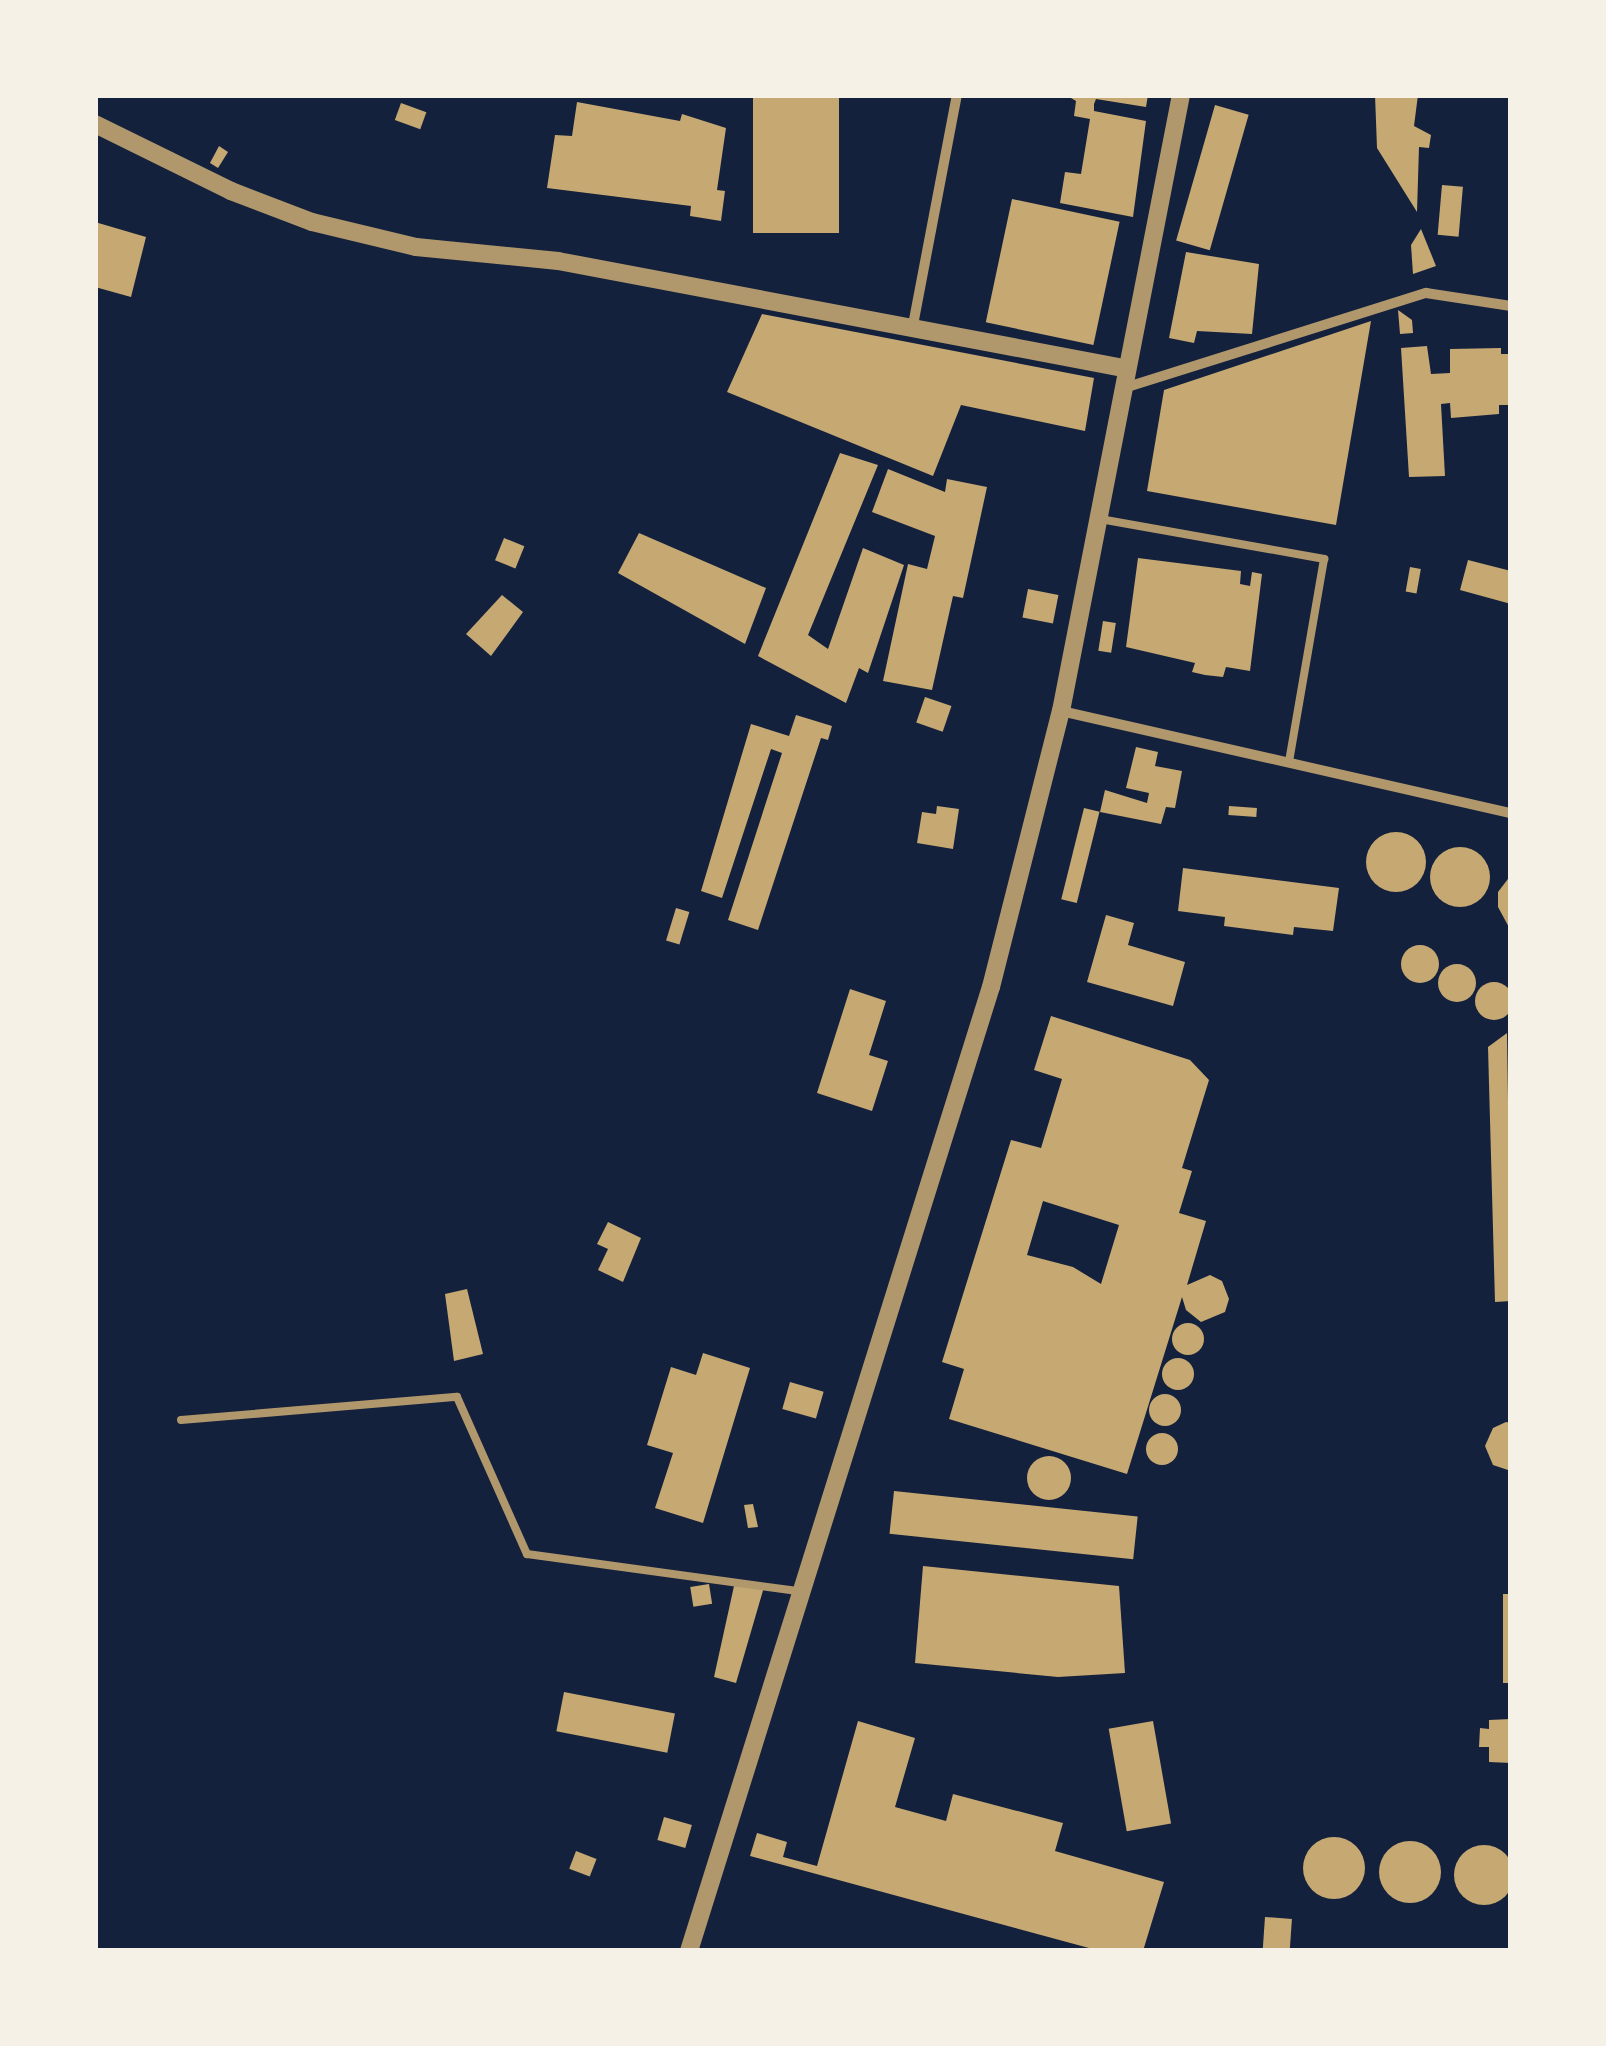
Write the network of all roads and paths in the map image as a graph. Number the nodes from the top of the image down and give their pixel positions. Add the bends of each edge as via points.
1 (957, 95) edge
2 (1181, 95) edge
3 (95, 124) edge
4 (1511, 306) edge
5 (912, 325) junction
6 (1124, 368) junction
7 (1120, 389) junction
8 (1096, 518) junction
9 (1061, 711) junction
10 (1289, 762) junction
11 (1511, 813) edge
12 (181, 1420) dead end
13 (797, 1591) junction
14 (689, 1951) edge

1 - 5 street
2 - 6 street
3 - 5 street via 231,191 312,222 416,248 558,260
4 - 7 street via 1426,293
5 - 6 street
6 - 7 street
7 - 8 street
8 - 9 street
8 - 10 lane via 1324,559
9 - 10 street
9 - 13 street via 991,986
10 - 11 street
12 - 13 lane via 457,1397 527,1554
13 - 14 street

